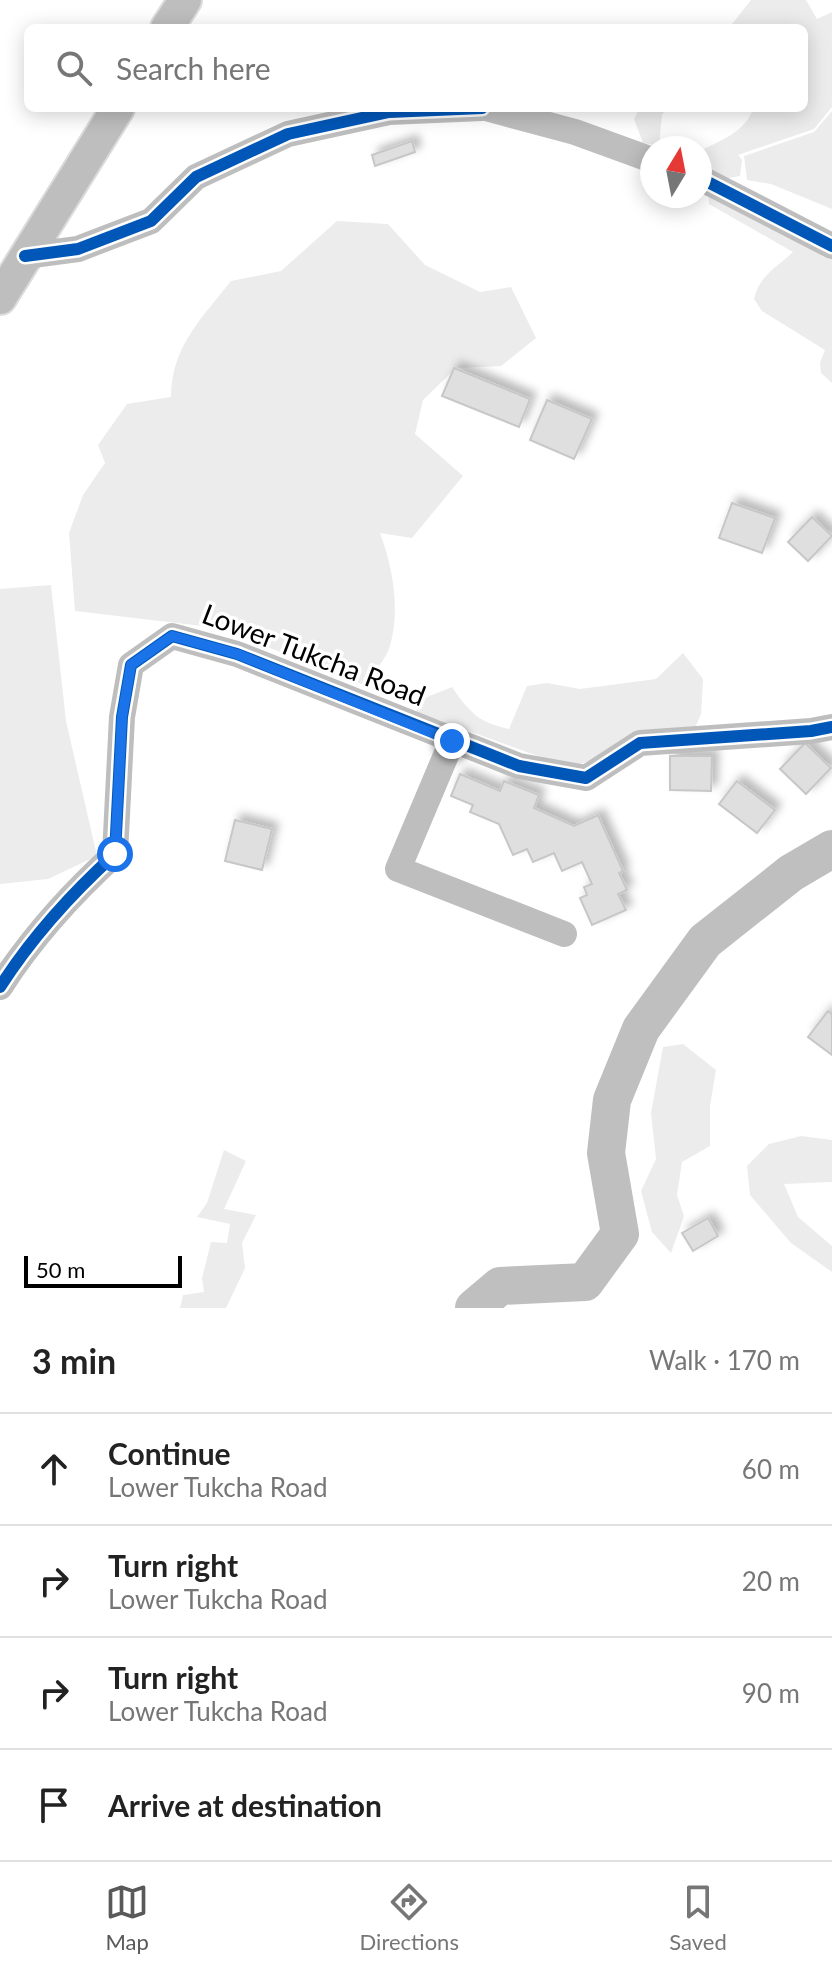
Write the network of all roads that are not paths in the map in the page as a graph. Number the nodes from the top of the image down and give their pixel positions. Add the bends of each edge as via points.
1 (185, 0) edge
2 (170, 24) edge
3 (115, 112) edge
4 (389, 112) edge
5 (499, 112) edge
6 (640, 156) edge
7 (712, 184) edge
8 (832, 246) edge
9 (25, 256) junction
10 (0, 298) edge
11 (832, 727) edge
12 (452, 741) junction
13 (564, 934) dead end
14 (0, 987) edge

1 - 2 main road
3 - 9 main road
4 - 9 street via 288,134 196,177 151,221 78,249
5 - 6 street
7 - 8 street
9 - 10 main road
11 - 12 street, Lower Tukcha Road via 640,743 586,778 519,766
12 - 13 street via 398,869
12 - 14 street, Lower Tukcha Road via 237,654 172,636 131,665 122,717 115,854 75,890

